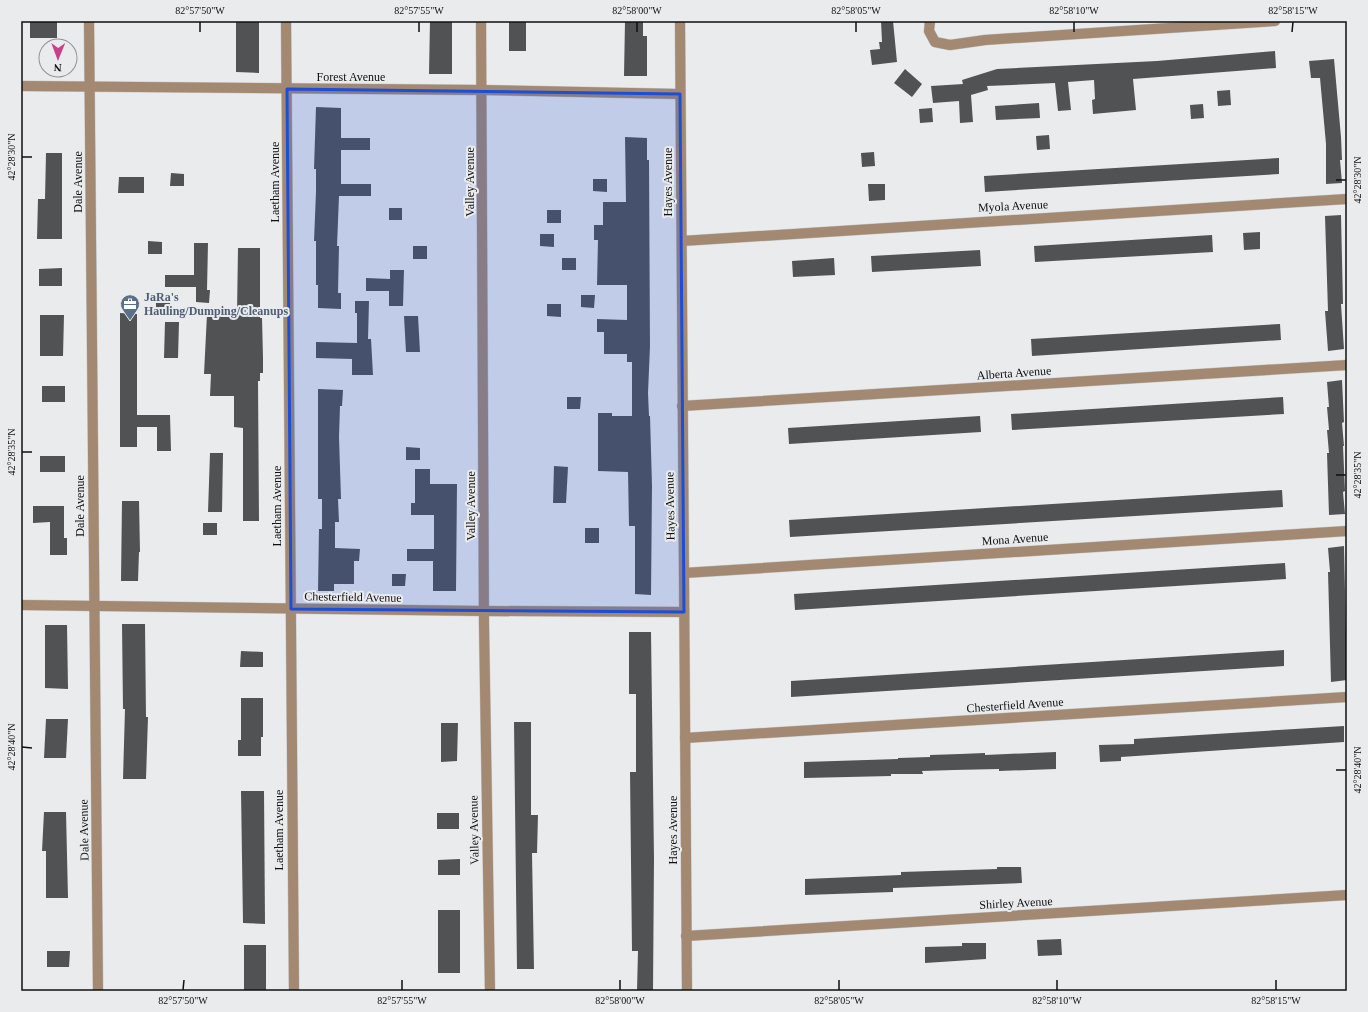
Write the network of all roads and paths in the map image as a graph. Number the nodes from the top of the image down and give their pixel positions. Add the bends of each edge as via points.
1 (89, 21) edge
2 (286, 21) edge
3 (481, 21) edge
4 (680, 21) edge
5 (930, 21) edge
6 (1275, 21) edge
7 (21, 86) edge
8 (90, 87) junction
9 (287, 89) junction
10 (482, 90) junction
11 (680, 94) junction
12 (1347, 199) edge
13 (682, 241) junction
14 (1347, 365) edge
15 (682, 406) junction
16 (1347, 531) edge
17 (684, 573) junction
18 (21, 604) edge
19 (94, 606) junction
20 (290, 609) junction
21 (484, 611) junction
22 (684, 612) junction
23 (1347, 696) edge
24 (685, 738) junction
25 (1347, 896) edge
26 (686, 936) junction
27 (98, 991) edge
28 (294, 991) edge
29 (490, 991) edge
30 (686, 991) edge

1 - 8 street, Dale Avenue
2 - 9 street, Laetham Avenue
3 - 10 street, Valley Avenue
4 - 11 street, Hayes Avenue
5 - 6 street via 929,31 935,42 950,44
7 - 8 street, Forest Avenue
8 - 9 street, Forest Avenue
8 - 19 street, Dale Avenue
9 - 10 street, Forest Avenue
9 - 20 street, Laetham Avenue
10 - 11 street, Forest Avenue
10 - 21 street, Valley Avenue
11 - 13 street, Hayes Avenue
12 - 13 street, Myola Avenue
13 - 15 street, Hayes Avenue
14 - 15 street, Alberta Avenue
15 - 17 street, Hayes Avenue
16 - 17 street, Mona Avenue
17 - 22 street, Hayes Avenue
18 - 19 street, Chesterfield Avenue
19 - 20 street, Chesterfield Avenue
19 - 27 street, Dale Avenue
20 - 21 street, Chesterfield Avenue
20 - 28 street, Laetham Avenue
21 - 22 street, Chesterfield Avenue
21 - 29 street, Valley Avenue
22 - 24 street, Hayes Avenue
23 - 24 street, Chesterfield Avenue
24 - 26 street, Hayes Avenue
25 - 26 street, Shirley Avenue
26 - 30 street, Hayes Avenue

